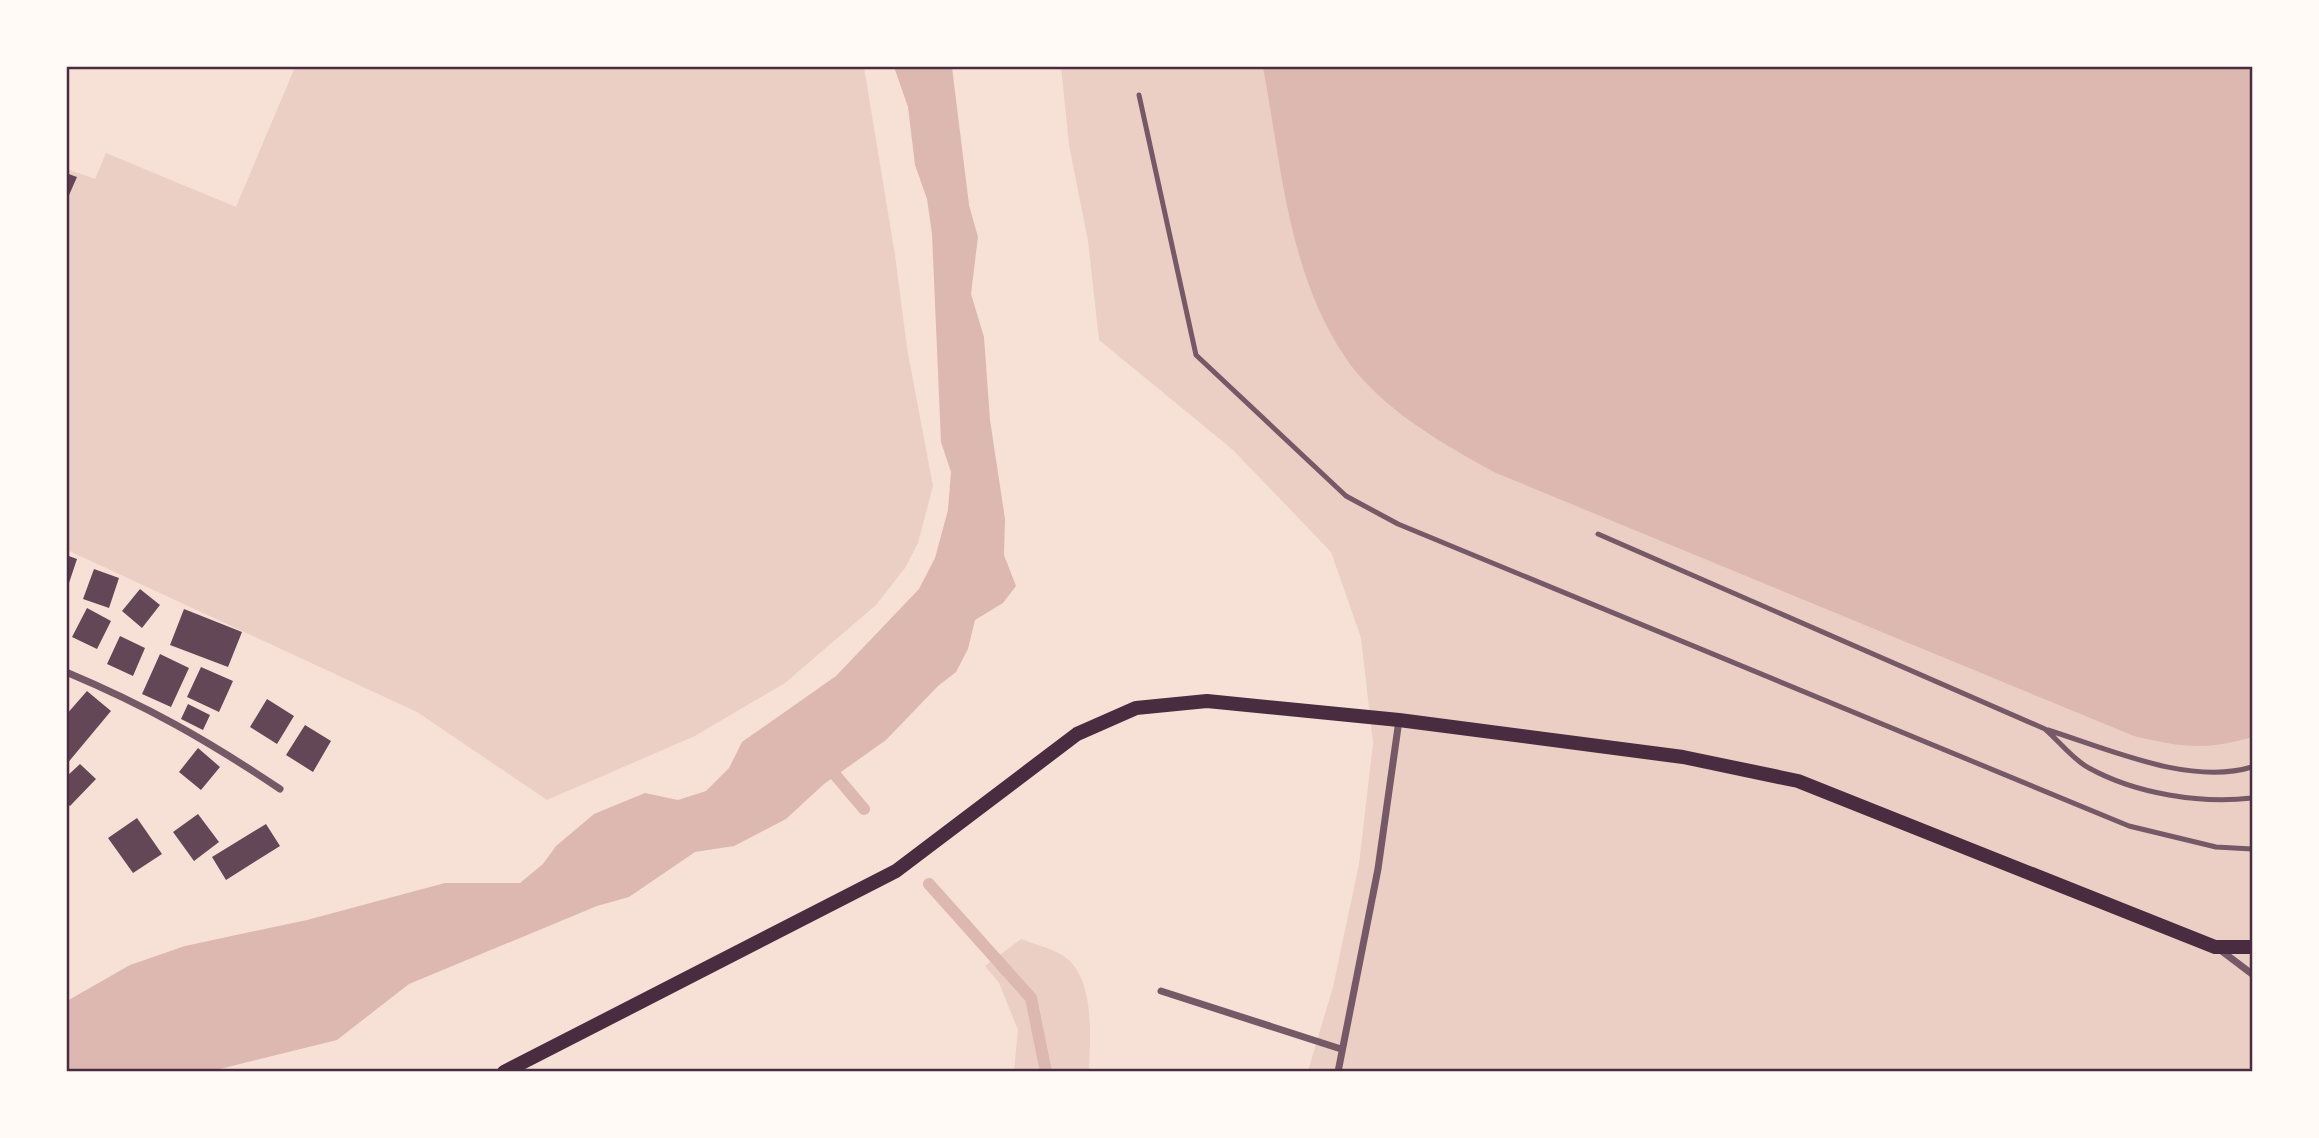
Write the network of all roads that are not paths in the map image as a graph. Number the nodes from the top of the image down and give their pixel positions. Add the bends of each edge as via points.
1 (1139, 95) dead end
2 (1598, 534) dead end
3 (66, 672) edge
4 (1399, 720) junction
5 (2045, 729) junction
6 (2252, 767) edge
7 (279, 789) dead end
8 (2252, 798) edge
9 (2252, 849) edge
10 (2215, 947) junction
11 (2252, 947) edge
12 (2252, 974) edge
13 (1161, 991) dead end
14 (1341, 1049) junction
15 (503, 1072) edge
16 (1338, 1072) edge

1 - 9 lane via 1196,355 1346,496 1411,529 2129,826 2216,847
2 - 5 lane
3 - 7 street via 199,735
4 - 10 main road via 1683,757 1798,781
4 - 14 street via 1378,869
4 - 15 main road via 1207,701 1136,708 1077,734 897,871
5 - 6 lane via 2171,768 2237,772
5 - 8 lane via 2088,768 2130,785 2192,799
10 - 11 main road
10 - 12 street
13 - 14 street
14 - 16 street

